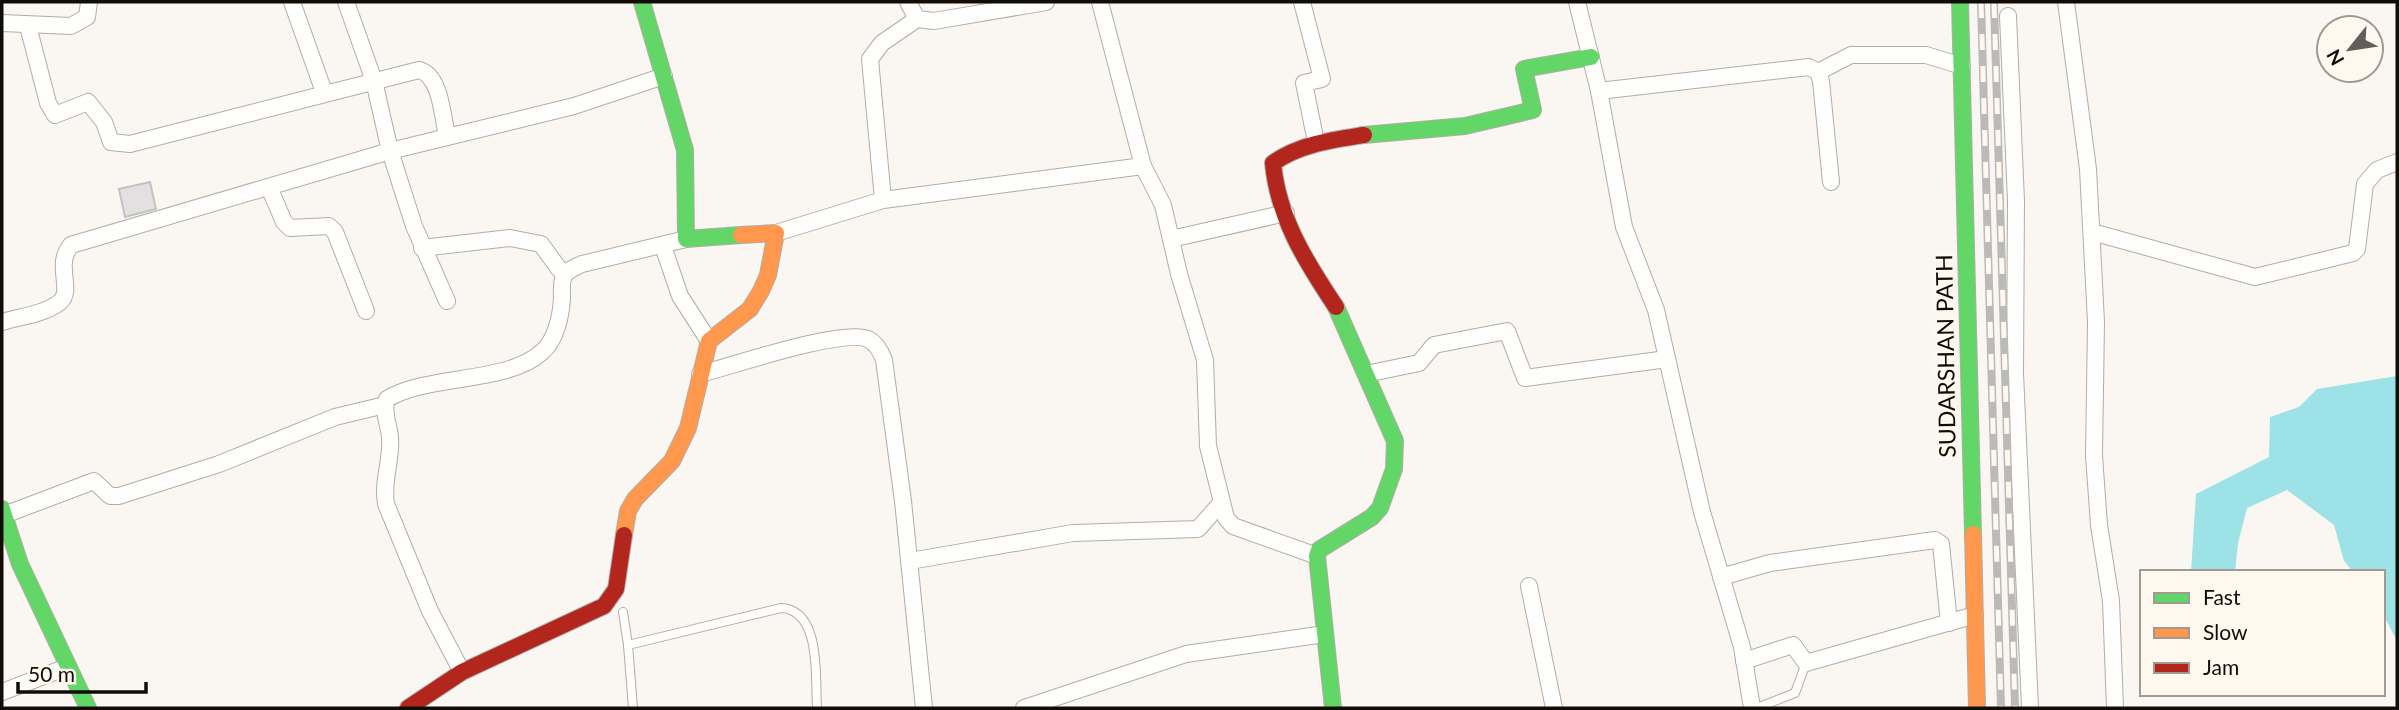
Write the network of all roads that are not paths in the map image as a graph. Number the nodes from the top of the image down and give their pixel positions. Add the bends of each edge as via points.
1 (89, 2) edge
2 (292, 2) edge
3 (346, 2) edge
4 (642, 2) edge
5 (908, 2) edge
6 (1046, 2) edge
7 (1100, 2) edge
8 (1302, 2) edge
9 (1577, 2) edge
10 (1960, 2) edge
11 (2066, 2) edge
12 (2008, 16) dead end
13 (917, 19) junction
14 (2, 23) edge
15 (28, 26) junction
16 (1591, 57) junction
17 (1962, 66) junction
18 (1818, 72) junction
19 (664, 76) junction
20 (374, 81) junction
21 (1598, 91) junction
22 (324, 92) junction
23 (447, 135) junction
24 (1316, 142) junction
25 (390, 151) junction
26 (2397, 162) edge
27 (1143, 166) junction
28 (1831, 182) dead end
29 (269, 187) junction
30 (883, 200) junction
31 (1286, 213) junction
32 (2092, 232) junction
33 (776, 233) junction
34 (686, 239) junction
35 (1171, 239) junction
36 (663, 246) junction
37 (422, 248) junction
38 (559, 270) dead end
39 (447, 301) dead end
40 (366, 310) dead end
41 (2, 322) edge
42 (709, 341) junction
43 (1667, 359) junction
44 (700, 374) junction
45 (1366, 374) junction
46 (385, 405) junction
47 (1221, 503) junction
48 (3, 512) edge
49 (1317, 556) junction
50 (910, 561) junction
51 (1974, 570) junction
52 (1721, 577) junction
53 (1944, 577) junction
54 (1529, 586) dead end
55 (623, 612) dead end
56 (1975, 615) junction
57 (1949, 623) junction
58 (1325, 634) junction
59 (628, 645) junction
60 (1744, 661) junction
61 (1806, 663) junction
62 (67, 667) junction
63 (462, 672) junction
64 (2, 692) edge
65 (88, 708) edge
66 (408, 708) edge
67 (633, 708) edge
68 (817, 708) edge
69 (924, 708) edge
70 (1024, 708) edge
71 (1333, 708) edge
72 (1554, 708) edge
73 (1754, 708) edge
74 (1978, 708) edge
75 (2030, 708) edge
76 (2115, 708) edge

1 - 15 street via 87,17 71,26
2 - 22 street
3 - 20 street
4 - 19 street
5 - 13 street
6 - 13 street
7 - 27 street
8 - 24 street via 1322,79 1304,83
9 - 16 street
10 - 17 street, SUDARSHAN PATH
11 - 32 street
12 - 75 street via 2016,201 2015,373
13 - 30 street via 882,43 870,59
14 - 15 street
15 - 22 street via 55,115 88,102 104,122 111,142 130,144
16 - 21 street
16 - 24 street via 1524,69 1533,110 1466,125
17 - 18 street via 1926,55 1851,55
17 - 51 street, SUDARSHAN PATH
18 - 21 street via 1809,67 1787,68
18 - 28 street
19 - 23 street via 574,106
19 - 34 street via 685,149
20 - 22 street
20 - 23 street via 419,70 427,73 433,80
20 - 25 street
21 - 43 street via 1624,227 1656,310
23 - 25 street
24 - 31 street via 1281,155 1273,163 1275,186
25 - 29 street
25 - 37 street
26 - 32 street via 2377,170 2365,184 2353,253 2255,277
27 - 30 street
27 - 35 street via 1163,205
29 - 40 street via 290,228 329,226 335,232
29 - 41 street via 71,245 61,265 66,291 62,300
30 - 33 street
31 - 35 street
31 - 45 street via 1298,250 1336,308
32 - 76 street via 2094,456 2110,601
33 - 34 street
33 - 42 street via 768,275 750,309
34 - 36 street
35 - 47 street via 1205,360 1208,446
36 - 42 street via 680,296
36 - 46 street via 568,271 553,341 541,354 521,365 393,396
37 - 38 street via 510,238 541,244
37 - 39 street
42 - 44 street
43 - 45 street via 1525,378 1507,331 1434,345 1419,363
43 - 52 street
44 - 50 street via 842,336 870,340 884,360
44 - 63 street via 688,428 672,461 628,512 611,598 604,606
45 - 49 street via 1395,441 1394,469 1373,517 1329,543
46 - 48 street via 335,417 219,464 119,496 110,496 94,481
46 - 63 street via 390,441 383,490 386,504 424,599
47 - 49 street via 1233,526
47 - 50 street via 1198,529 1073,533
48 - 62 street via 20,564
49 - 58 street
50 - 69 street
51 - 53 street
51 - 56 street, SUDARSHAN PATH
52 - 53 street via 1770,563 1935,540 1941,544
52 - 60 street
53 - 57 street
54 - 72 street
55 - 59 lane
56 - 57 street
56 - 74 street, SUDARSHAN PATH
57 - 61 street
58 - 70 street via 1186,654
58 - 71 street
59 - 67 lane
59 - 68 lane via 791,608 809,628
60 - 61 street via 1793,645
60 - 73 street
61 - 73 lane via 1795,693
62 - 64 street
62 - 65 street
63 - 66 street

